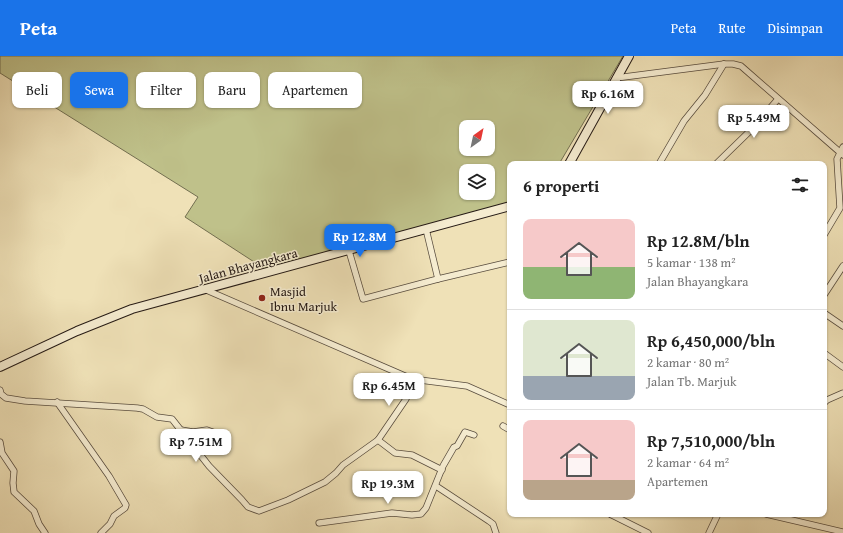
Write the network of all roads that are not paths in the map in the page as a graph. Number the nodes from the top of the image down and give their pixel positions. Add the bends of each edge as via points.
1 (629, 56) edge
2 (724, 64) junction
3 (616, 78) junction
4 (778, 99) junction
5 (842, 151) edge
6 (571, 161) edge
7 (661, 161) edge
8 (719, 161) edge
9 (507, 207) edge
10 (842, 209) edge
11 (426, 229) junction
12 (827, 231) edge
13 (348, 251) junction
14 (507, 263) edge
15 (843, 266) edge
16 (438, 279) junction
17 (203, 289) junction
18 (827, 290) edge
19 (827, 315) edge
20 (843, 326) edge
21 (827, 355) edge
22 (0, 367) edge
23 (843, 367) edge
24 (412, 379) junction
25 (0, 390) edge
26 (843, 393) edge
27 (827, 399) edge
28 (57, 402) junction
29 (507, 404) edge
30 (503, 426) dead end
31 (507, 428) edge
32 (181, 430) junction
33 (474, 435) dead end
34 (224, 436) dead end
35 (378, 440) junction
36 (0, 442) edge
37 (442, 470) junction
38 (436, 486) junction
39 (616, 517) edge
40 (717, 517) edge
41 (780, 517) edge
42 (319, 523) dead end
43 (843, 532) edge
44 (45, 533) edge
45 (101, 533) edge
46 (496, 533) edge
47 (648, 533) edge
48 (709, 533) edge

1 - 3 street
2 - 3 street
2 - 4 street via 741,66
2 - 7 street via 705,95 684,121
3 - 6 street
4 - 5 street
4 - 8 street
5 - 10 street via 837,159
9 - 11 street, Jalan Bhayangkara
10 - 12 street
11 - 13 street, Jalan Bhayangkara
11 - 16 street
13 - 16 street via 364,300
13 - 17 street, Jalan Bhayangkara
14 - 16 street
15 - 18 street
17 - 22 street, Jalan Bhayangkara via 132,309
17 - 24 street
19 - 20 street
21 - 23 street
24 - 29 street via 467,386
24 - 35 street via 406,399
25 - 28 street via 6,398
26 - 27 street
28 - 32 street via 143,409 157,417 172,419
28 - 45 street via 109,476 126,505
30 - 31 street
32 - 34 street via 207,430
32 - 35 street via 209,466 248,507 259,511 325,482 343,465
33 - 37 street via 465,432
35 - 37 street via 395,453 412,454
36 - 44 street via 2,453 14,471 14,492 34,511
37 - 38 street
38 - 42 street via 421,514 392,513
38 - 46 street via 489,520
39 - 47 street
40 - 48 street
41 - 43 street

